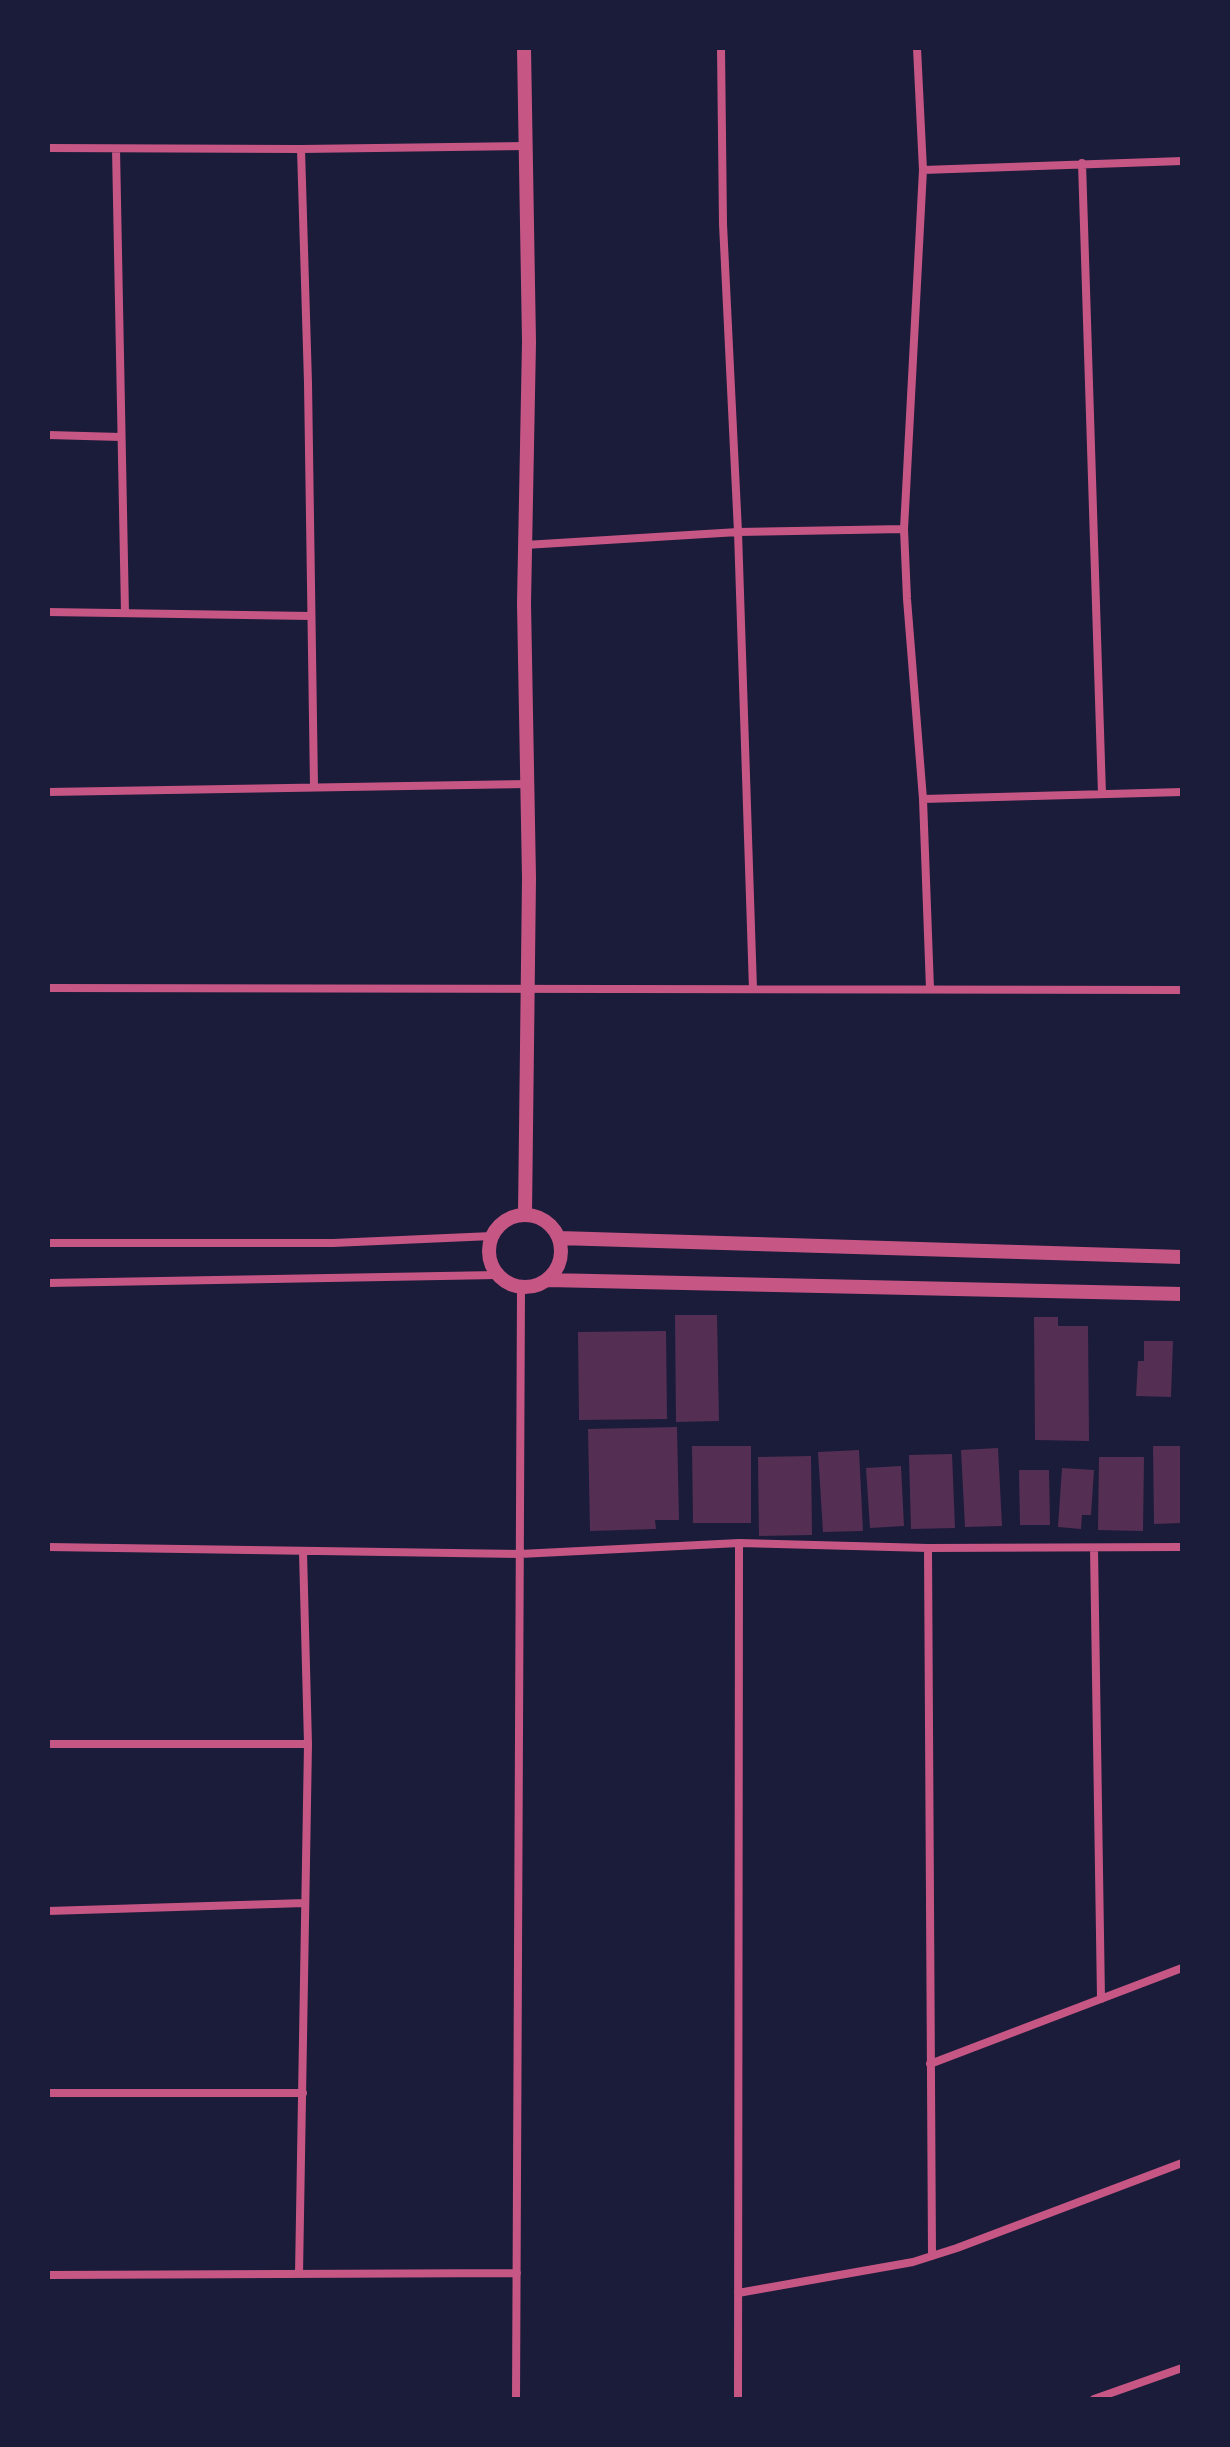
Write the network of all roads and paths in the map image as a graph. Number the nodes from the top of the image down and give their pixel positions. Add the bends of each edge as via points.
1 (524, 48) edge
2 (721, 48) edge
3 (917, 48) edge
4 (526, 146) junction
5 (48, 148) edge
6 (116, 149) junction
7 (301, 149) junction
8 (1182, 161) edge
9 (1082, 163) junction
10 (923, 170) junction
11 (48, 435) edge
12 (121, 437) junction
13 (904, 529) junction
14 (738, 532) junction
15 (525, 545) junction
16 (48, 612) edge
17 (125, 613) junction
18 (311, 616) junction
19 (527, 784) junction
20 (314, 787) junction
21 (48, 792) edge
22 (1182, 792) edge
23 (1102, 794) junction
24 (923, 799) junction
25 (48, 988) edge
26 (526, 989) junction
27 (753, 989) junction
28 (930, 989) junction
29 (1182, 990) edge
30 (525, 1214) junction
31 (492, 1236) junction
32 (559, 1238) junction
33 (48, 1243) edge
34 (1182, 1257) edge
35 (497, 1275) junction
36 (548, 1280) junction
37 (48, 1283) edge
38 (521, 1287) junction
39 (1182, 1294) edge
40 (739, 1543) junction
41 (48, 1547) edge
42 (1182, 1547) edge
43 (928, 1548) junction
44 (1094, 1548) junction
45 (303, 1552) junction
46 (520, 1554) junction
47 (48, 1744) edge
48 (308, 1744) junction
49 (305, 1903) junction
50 (48, 1911) edge
51 (1182, 1968) edge
52 (1101, 1999) junction
53 (930, 2064) junction
54 (48, 2093) edge
55 (303, 2093) junction
56 (1182, 2163) edge
57 (932, 2256) junction
58 (517, 2273) junction
59 (299, 2274) junction
60 (48, 2275) edge
61 (738, 2293) junction
62 (1182, 2368) edge
63 (516, 2399) edge
64 (738, 2399) edge
65 (1094, 2399) edge

1 - 4 street
2 - 14 street via 723,224
3 - 10 street
4 - 7 street
4 - 15 street
5 - 6 street
6 - 7 street
6 - 12 street
7 - 18 street
8 - 9 street
9 - 10 street
9 - 23 street
10 - 13 street
11 - 12 street
12 - 17 street
13 - 14 street
13 - 24 street
14 - 15 street
14 - 27 street
15 - 19 street
16 - 17 street
17 - 18 street
18 - 20 street
19 - 20 street
19 - 26 street
20 - 21 street
22 - 23 street
23 - 24 street
24 - 28 street
25 - 26 street
26 - 27 street
26 - 30 street
27 - 28 street
28 - 29 street
30 - 31 street via 499,1225
30 - 32 street via 551,1225
31 - 33 street via 333,1243
31 - 35 street via 488,1249
32 - 34 street
32 - 36 street via 558,1268
35 - 37 street
35 - 38 street
36 - 38 street
36 - 39 street
38 - 46 street
40 - 43 street
40 - 46 street
40 - 61 street
41 - 45 street
42 - 44 street
43 - 44 street
43 - 53 street
44 - 52 street
45 - 46 street
45 - 48 street
46 - 58 street
47 - 48 street
48 - 49 street
49 - 50 street
49 - 55 street
51 - 52 street
52 - 53 street
53 - 57 street
54 - 55 street
55 - 59 street
56 - 57 street
57 - 61 street
58 - 59 street
58 - 63 street
59 - 60 street
61 - 64 street
62 - 65 street

